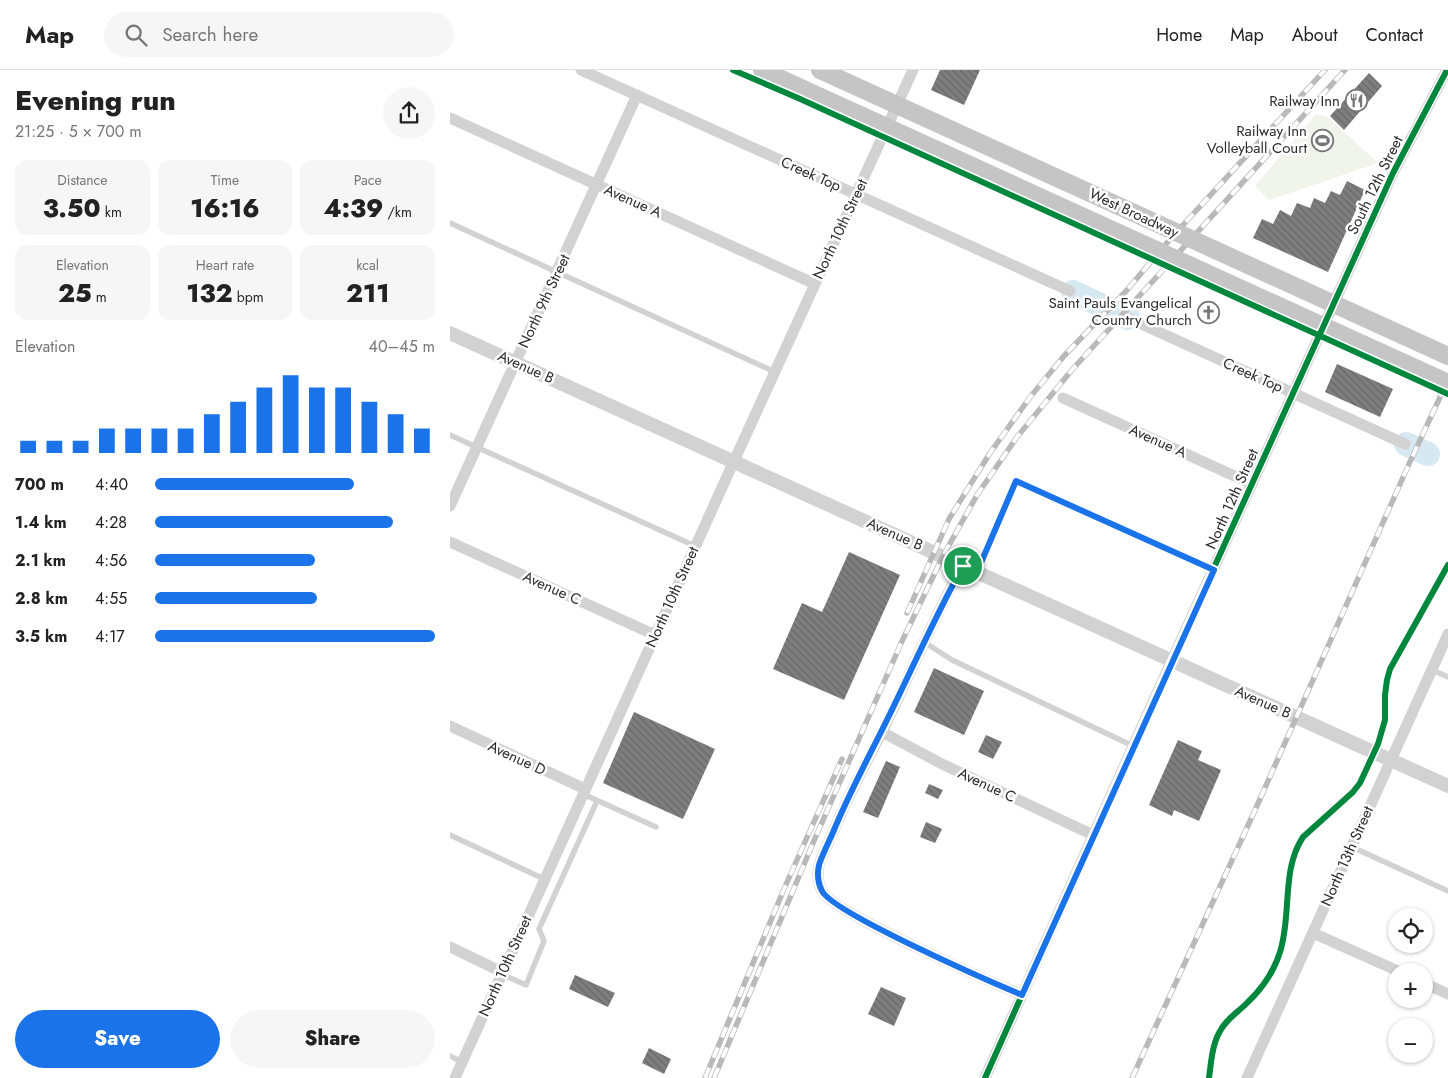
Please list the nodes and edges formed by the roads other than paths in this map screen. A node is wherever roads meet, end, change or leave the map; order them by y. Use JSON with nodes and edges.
{"nodes":[{"id":1,"x":581,"y":70,"type":"edge"},
{"id":2,"x":762,"y":70,"type":"edge"},
{"id":3,"x":820,"y":70,"type":"edge"},
{"id":4,"x":914,"y":70,"type":"edge"},
{"id":5,"x":1447,"y":70,"type":"edge"},
{"id":6,"x":637,"y":95,"type":"junction"},
{"id":7,"x":450,"y":118,"type":"edge"},
{"id":8,"x":597,"y":185,"type":"junction"},
{"id":9,"x":856,"y":195,"type":"junction"},
{"id":10,"x":450,"y":223,"type":"edge"},
{"id":11,"x":557,"y":272,"type":"junction"},
{"id":12,"x":815,"y":284,"type":"junction"},
{"id":13,"x":1070,"y":291,"type":"dead end"},
{"id":14,"x":1330,"y":313,"type":"joint"},
{"id":15,"x":1128,"y":318,"type":"dead end"},
{"id":16,"x":450,"y":332,"type":"edge"},
{"id":17,"x":1448,"y":356,"type":"edge"},
{"id":18,"x":516,"y":362,"type":"junction"},
{"id":19,"x":775,"y":372,"type":"junction"},
{"id":20,"x":1448,"y":382,"type":"edge"},
{"id":21,"x":1293,"y":393,"type":"junction"},
{"id":22,"x":1063,"y":398,"type":"dead end"},
{"id":23,"x":450,"y":435,"type":"edge"},
{"id":24,"x":1405,"y":444,"type":"dead end"},
{"id":25,"x":477,"y":447,"type":"junction"},
{"id":26,"x":734,"y":461,"type":"junction"},
{"id":27,"x":1252,"y":484,"type":"junction"},
{"id":28,"x":450,"y":506,"type":"edge"},
{"id":29,"x":450,"y":542,"type":"edge"},
{"id":30,"x":695,"y":546,"type":"junction"},
{"id":31,"x":963,"y":566,"type":"junction"},
{"id":32,"x":1214,"y":570,"type":"junction"},
{"id":33,"x":977,"y":572,"type":"junction"},
{"id":34,"x":1448,"y":634,"type":"edge"},
{"id":35,"x":655,"y":635,"type":"junction"},
{"id":36,"x":924,"y":642,"type":"junction"},
{"id":37,"x":1172,"y":660,"type":"junction"},
{"id":38,"x":1432,"y":670,"type":"junction"},
{"id":39,"x":1448,"y":677,"type":"edge"},
{"id":40,"x":450,"y":726,"type":"edge"},
{"id":41,"x":882,"y":732,"type":"junction"},
{"id":42,"x":1133,"y":746,"type":"junction"},
{"id":43,"x":1391,"y":760,"type":"junction"},
{"id":44,"x":1448,"y":786,"type":"edge"},
{"id":45,"x":584,"y":792,"type":"junction"},
{"id":46,"x":597,"y":801,"type":"junction"},
{"id":47,"x":656,"y":827,"type":"dead end"},
{"id":48,"x":450,"y":835,"type":"edge"},
{"id":49,"x":1094,"y":835,"type":"junction"},
{"id":50,"x":1352,"y":847,"type":"junction"},
{"id":51,"x":544,"y":879,"type":"junction"},
{"id":52,"x":1448,"y":891,"type":"edge"},
{"id":53,"x":1313,"y":933,"type":"junction"},
{"id":54,"x":450,"y":947,"type":"edge"},
{"id":55,"x":1388,"y":967,"type":"edge"},
{"id":56,"x":502,"y":973,"type":"junction"},
{"id":57,"x":1433,"y":987,"type":"edge"},
{"id":58,"x":1448,"y":994,"type":"edge"},
{"id":59,"x":1022,"y":995,"type":"junction"},
{"id":60,"x":450,"y":1056,"type":"edge"},
{"id":61,"x":462,"y":1062,"type":"junction"},
{"id":62,"x":455,"y":1078,"type":"edge"},
{"id":63,"x":985,"y":1078,"type":"edge"},
{"id":64,"x":1247,"y":1078,"type":"edge"}],
"edges":[{"from":1,"to":6,"type":"street","name":"Creek Top"},
{"from":2,"to":20,"type":"main road","name":"West Broadway","bridge":true},
{"from":3,"to":17,"type":"main road","name":"West Broadway","bridge":true},
{"from":4,"to":9,"type":"street","name":"North 10th Street"},
{"from":5,"to":14,"type":"street","name":"South 12th Street"},
{"from":6,"to":8,"type":"street","name":"North 9th Street"},
{"from":6,"to":9,"type":"street","name":"Creek Top"},
{"from":7,"to":8,"type":"street","name":"Avenue A"},
{"from":8,"to":11,"type":"street","name":"North 9th Street"},
{"from":8,"to":12,"type":"street","name":"Avenue A"},
{"from":9,"to":12,"type":"street","name":"North 10th Street"},
{"from":9,"to":13,"type":"street","name":"Creek Top"},
{"from":10,"to":11,"type":"lane"},
{"from":11,"to":18,"type":"street","name":"North 9th Street"},
{"from":11,"to":19,"type":"lane"},
{"from":12,"to":19,"type":"street","name":"North 10th Street"},
{"from":14,"to":21,"type":"street","name":"North 12th Street"},
{"from":15,"to":21,"type":"street","name":"Creek Top"},
{"from":16,"to":18,"type":"street","name":"Avenue B"},
{"from":18,"to":25,"type":"street","name":"North 9th Street"},
{"from":18,"to":26,"type":"street","name":"Avenue B"},
{"from":19,"to":26,"type":"street","name":"North 10th Street"},
{"from":21,"to":24,"type":"street","name":"Creek Top"},
{"from":21,"to":27,"type":"street","name":"North 12th Street"},
{"from":22,"to":27,"type":"street","name":"Avenue A"},
{"from":23,"to":25,"type":"lane"},
{"from":25,"to":28,"type":"street","name":"North 9th Street"},
{"from":25,"to":30,"type":"lane"},
{"from":26,"to":30,"type":"street","name":"North 10th Street"},
{"from":26,"to":31,"type":"street","name":"Avenue B"},
{"from":27,"to":32,"type":"street","name":"North 12th Street"},
{"from":29,"to":35,"type":"street","name":"Avenue C"},
{"from":30,"to":35,"type":"street","name":"North 10th Street"},
{"from":31,"to":33,"type":"street","name":"Avenue B"},
{"from":31,"to":36,"type":"street"},
{"from":32,"to":33,"type":"lane"},
{"from":32,"to":37,"type":"street","name":"North 12th Street"},
{"from":33,"to":37,"type":"street","name":"Avenue B"},
{"from":34,"to":38,"type":"street","name":"North 13th Street"},
{"from":35,"to":45,"type":"street","name":"North 10th Street"},
{"from":36,"to":41,"type":"street"},
{"from":36,"to":42,"type":"lane"},
{"from":37,"to":42,"type":"street","name":"North 12th Street"},
{"from":37,"to":43,"type":"street","name":"Avenue B"},
{"from":38,"to":39,"type":"lane"},
{"from":38,"to":43,"type":"street","name":"North 13th Street"},
{"from":40,"to":45,"type":"street","name":"Avenue D"},
{"from":41,"to":49,"type":"street","name":"Avenue C"},
{"from":41,"to":59,"type":"street"},
{"from":42,"to":49,"type":"street","name":"North 12th Street"},
{"from":43,"to":44,"type":"street","name":"Avenue B"},
{"from":43,"to":50,"type":"street","name":"North 13th Street"},
{"from":45,"to":46,"type":"lane"},
{"from":45,"to":51,"type":"street","name":"North 10th Street"},
{"from":46,"to":47,"type":"lane"},
{"from":46,"to":56,"type":"lane"},
{"from":48,"to":51,"type":"lane"},
{"from":49,"to":59,"type":"street","name":"North 12th Street"},
{"from":50,"to":52,"type":"lane"},
{"from":50,"to":53,"type":"street","name":"North 13th Street"},
{"from":51,"to":56,"type":"street","name":"North 10th Street"},
{"from":53,"to":55,"type":"street"},
{"from":53,"to":64,"type":"street","name":"North 13th Street"},
{"from":54,"to":56,"type":"street"},
{"from":56,"to":61,"type":"street","name":"North 10th Street"},
{"from":57,"to":58,"type":"street"},
{"from":59,"to":63,"type":"street","name":"North 12th Street"},
{"from":60,"to":61,"type":"lane"},
{"from":61,"to":62,"type":"street","name":"North 10th Street"}]}
